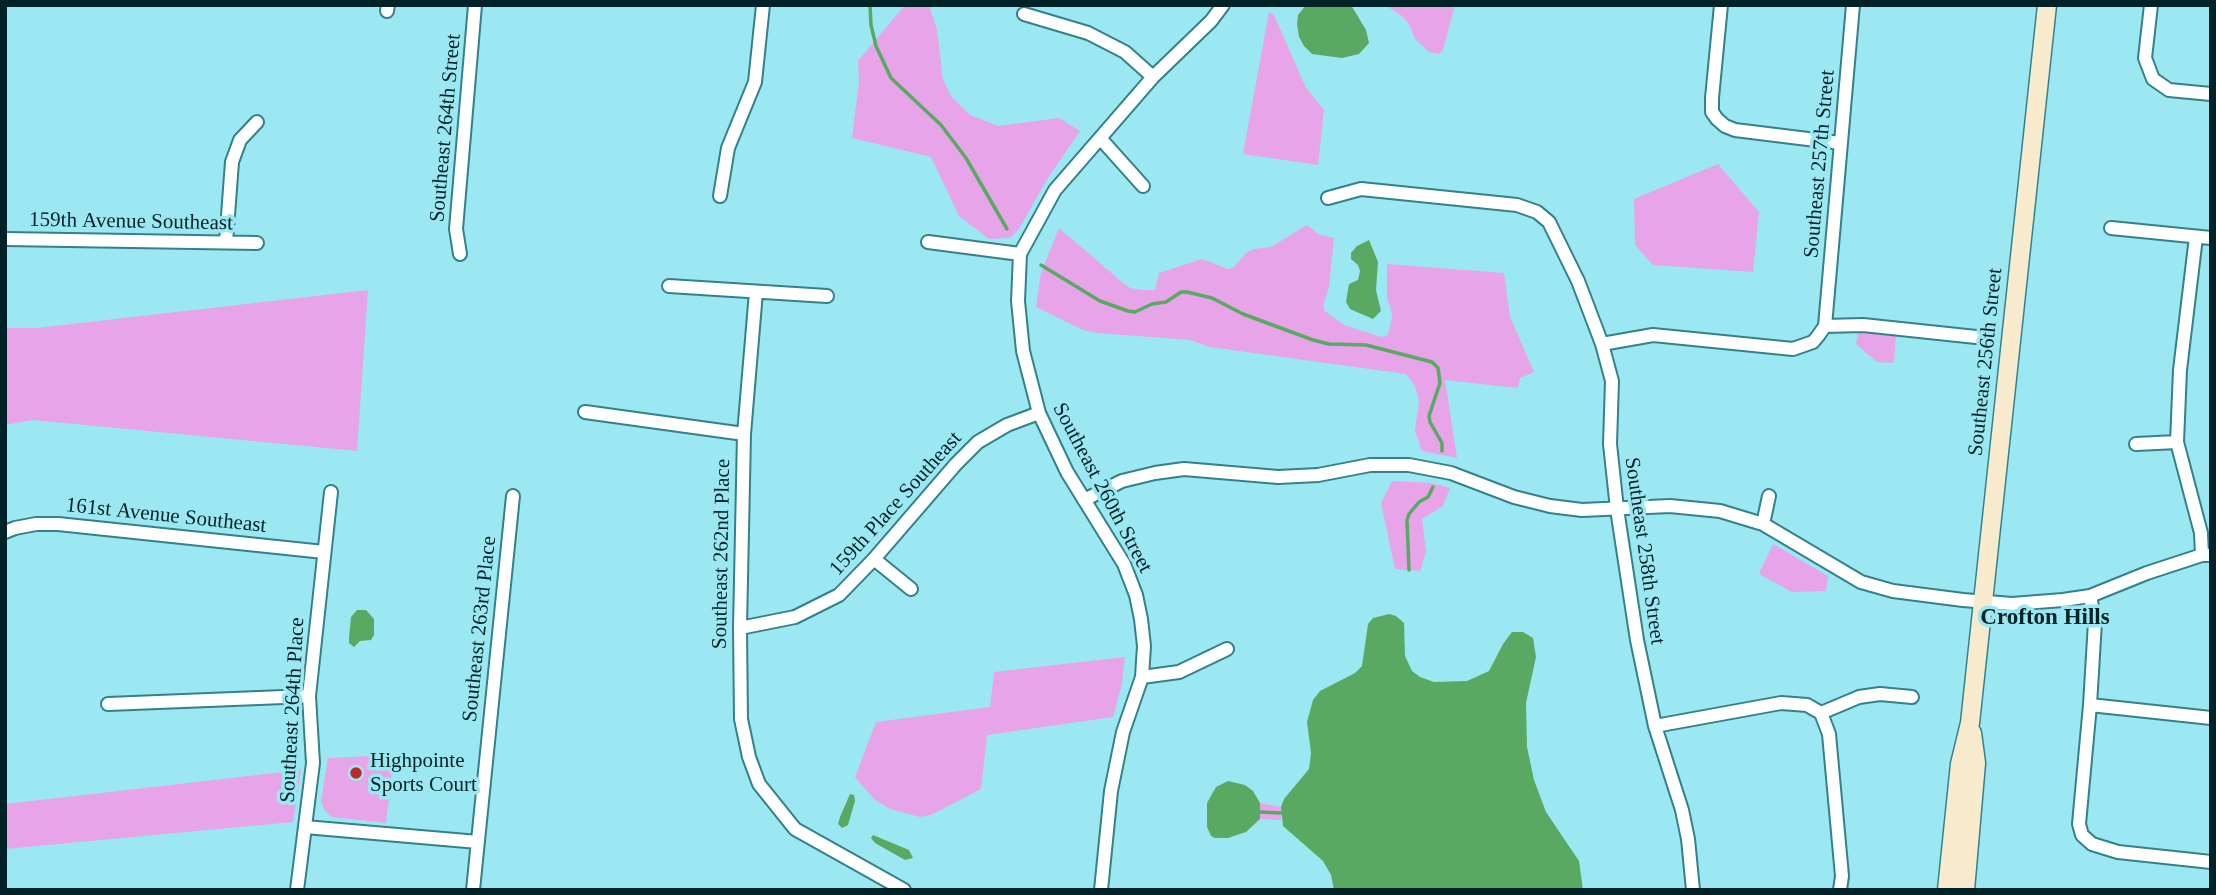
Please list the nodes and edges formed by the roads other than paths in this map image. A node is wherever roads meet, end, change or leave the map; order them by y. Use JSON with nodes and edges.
{"nodes":[{"id":1,"x":475,"y":5,"type":"edge"},
{"id":2,"x":763,"y":5,"type":"edge"},
{"id":3,"x":1223,"y":5,"type":"edge"},
{"id":4,"x":1721,"y":5,"type":"edge"},
{"id":5,"x":1853,"y":5,"type":"edge"},
{"id":6,"x":2047,"y":5,"type":"edge"},
{"id":7,"x":2151,"y":5,"type":"edge"},
{"id":8,"x":1024,"y":14,"type":"dead end"},
{"id":9,"x":1153,"y":77,"type":"junction"},
{"id":10,"x":2211,"y":94,"type":"edge"},
{"id":11,"x":257,"y":122,"type":"dead end"},
{"id":12,"x":1100,"y":138,"type":"junction"},
{"id":13,"x":1840,"y":143,"type":"junction"},
{"id":14,"x":1143,"y":186,"type":"dead end"},
{"id":15,"x":720,"y":196,"type":"dead end"},
{"id":16,"x":1328,"y":198,"type":"dead end"},
{"id":17,"x":2111,"y":228,"type":"dead end"},
{"id":18,"x":2196,"y":237,"type":"junction"},
{"id":19,"x":2211,"y":238,"type":"edge"},
{"id":20,"x":5,"y":239,"type":"edge"},
{"id":21,"x":226,"y":242,"type":"junction"},
{"id":22,"x":928,"y":242,"type":"dead end"},
{"id":23,"x":257,"y":243,"type":"dead end"},
{"id":24,"x":460,"y":254,"type":"dead end"},
{"id":25,"x":1020,"y":254,"type":"junction"},
{"id":26,"x":668,"y":286,"type":"dead end"},
{"id":27,"x":756,"y":292,"type":"junction"},
{"id":28,"x":827,"y":296,"type":"dead end"},
{"id":29,"x":1825,"y":326,"type":"junction"},
{"id":30,"x":1976,"y":337,"type":"dead end"},
{"id":31,"x":1602,"y":344,"type":"junction"},
{"id":32,"x":585,"y":412,"type":"dead end"},
{"id":33,"x":1039,"y":413,"type":"junction"},
{"id":34,"x":744,"y":434,"type":"junction"},
{"id":35,"x":2177,"y":442,"type":"junction"},
{"id":36,"x":2136,"y":444,"type":"dead end"},
{"id":37,"x":331,"y":492,"type":"dead end"},
{"id":38,"x":513,"y":496,"type":"dead end"},
{"id":39,"x":1769,"y":496,"type":"dead end"},
{"id":40,"x":1084,"y":500,"type":"junction"},
{"id":41,"x":1617,"y":509,"type":"junction"},
{"id":42,"x":1763,"y":524,"type":"junction"},
{"id":43,"x":5,"y":532,"type":"edge"},
{"id":44,"x":324,"y":552,"type":"junction"},
{"id":45,"x":2207,"y":555,"type":"edge"},
{"id":46,"x":874,"y":559,"type":"junction"},
{"id":47,"x":911,"y":589,"type":"dead end"},
{"id":48,"x":2090,"y":596,"type":"junction"},
{"id":49,"x":1983,"y":602,"type":"junction"},
{"id":50,"x":740,"y":628,"type":"junction"},
{"id":51,"x":1227,"y":649,"type":"dead end"},
{"id":52,"x":1142,"y":677,"type":"junction"},
{"id":53,"x":309,"y":695,"type":"junction"},
{"id":54,"x":1912,"y":697,"type":"dead end"},
{"id":55,"x":108,"y":704,"type":"dead end"},
{"id":56,"x":2091,"y":705,"type":"junction"},
{"id":57,"x":1821,"y":713,"type":"junction"},
{"id":58,"x":2211,"y":718,"type":"edge"},
{"id":59,"x":1970,"y":723,"type":"junction"},
{"id":60,"x":1655,"y":726,"type":"junction"},
{"id":61,"x":305,"y":827,"type":"junction"},
{"id":62,"x":478,"y":842,"type":"junction"},
{"id":63,"x":2211,"y":862,"type":"edge"},
{"id":64,"x":297,"y":890,"type":"edge"},
{"id":65,"x":473,"y":890,"type":"edge"},
{"id":66,"x":903,"y":890,"type":"edge"},
{"id":67,"x":1101,"y":890,"type":"edge"},
{"id":68,"x":1693,"y":890,"type":"edge"},
{"id":69,"x":1840,"y":890,"type":"edge"},
{"id":70,"x":1947,"y":890,"type":"edge"},
{"id":71,"x":1965,"y":890,"type":"edge"}],
"edges":[{"from":1,"to":24,"type":"street","name":"Southeast 264th Street"},
{"from":2,"to":15,"type":"street"},
{"from":3,"to":9,"type":"street","name":"Southeast 260th Street"},
{"from":4,"to":13,"type":"street"},
{"from":5,"to":13,"type":"street","name":"Southeast 257th Street"},
{"from":6,"to":49,"type":"main road","name":"Southeast 256th Street"},
{"from":7,"to":10,"type":"street"},
{"from":8,"to":9,"type":"street"},
{"from":9,"to":12,"type":"street","name":"Southeast 260th Street"},
{"from":11,"to":21,"type":"street"},
{"from":12,"to":14,"type":"street"},
{"from":12,"to":25,"type":"street","name":"Southeast 260th Street"},
{"from":13,"to":29,"type":"street","name":"Southeast 257th Street"},
{"from":16,"to":31,"type":"street","name":"Southeast 258th Street"},
{"from":17,"to":18,"type":"street"},
{"from":18,"to":19,"type":"street"},
{"from":18,"to":35,"type":"street"},
{"from":20,"to":21,"type":"street","name":"159th Avenue Southeast"},
{"from":21,"to":23,"type":"street","name":"159th Avenue Southeast"},
{"from":22,"to":25,"type":"street"},
{"from":25,"to":33,"type":"street","name":"Southeast 260th Street"},
{"from":26,"to":27,"type":"street"},
{"from":27,"to":28,"type":"street"},
{"from":27,"to":34,"type":"street","name":"Southeast 262nd Place"},
{"from":29,"to":30,"type":"street"},
{"from":29,"to":31,"type":"street"},
{"from":31,"to":41,"type":"street","name":"Southeast 258th Street"},
{"from":32,"to":34,"type":"street"},
{"from":33,"to":40,"type":"street","name":"Southeast 260th Street"},
{"from":33,"to":46,"type":"street","name":"159th Place Southeast"},
{"from":34,"to":50,"type":"street","name":"Southeast 262nd Place"},
{"from":35,"to":36,"type":"street"},
{"from":35,"to":45,"type":"street"},
{"from":37,"to":44,"type":"street","name":"Southeast 264th Place"},
{"from":38,"to":62,"type":"street","name":"Southeast 263rd Place"},
{"from":39,"to":42,"type":"street"},
{"from":40,"to":41,"type":"street"},
{"from":40,"to":52,"type":"street","name":"Southeast 260th Street"},
{"from":41,"to":42,"type":"street"},
{"from":41,"to":60,"type":"street","name":"Southeast 258th Street"},
{"from":42,"to":49,"type":"street"},
{"from":43,"to":44,"type":"street","name":"161st Avenue Southeast"},
{"from":44,"to":53,"type":"street","name":"Southeast 264th Place"},
{"from":45,"to":48,"type":"street"},
{"from":46,"to":47,"type":"street"},
{"from":46,"to":50,"type":"street","name":"159th Place Southeast"},
{"from":48,"to":49,"type":"street"},
{"from":48,"to":56,"type":"street"},
{"from":49,"to":59,"type":"main road","name":"Southeast 256th Street"},
{"from":50,"to":66,"type":"street","name":"Southeast 262nd Place"},
{"from":51,"to":52,"type":"street"},
{"from":52,"to":67,"type":"street","name":"Southeast 260th Street"},
{"from":53,"to":55,"type":"street"},
{"from":53,"to":61,"type":"street","name":"Southeast 264th Place"},
{"from":54,"to":57,"type":"street"},
{"from":56,"to":58,"type":"street"},
{"from":56,"to":63,"type":"street"},
{"from":57,"to":60,"type":"street"},
{"from":57,"to":69,"type":"street"},
{"from":59,"to":70,"type":"main road","name":"Southeast 256th Street"},
{"from":59,"to":71,"type":"main road","name":"Southeast 256th Street"},
{"from":60,"to":68,"type":"street","name":"Southeast 258th Street"},
{"from":61,"to":62,"type":"street"},
{"from":61,"to":64,"type":"street","name":"Southeast 264th Place"},
{"from":62,"to":65,"type":"street","name":"Southeast 263rd Place"}]}
